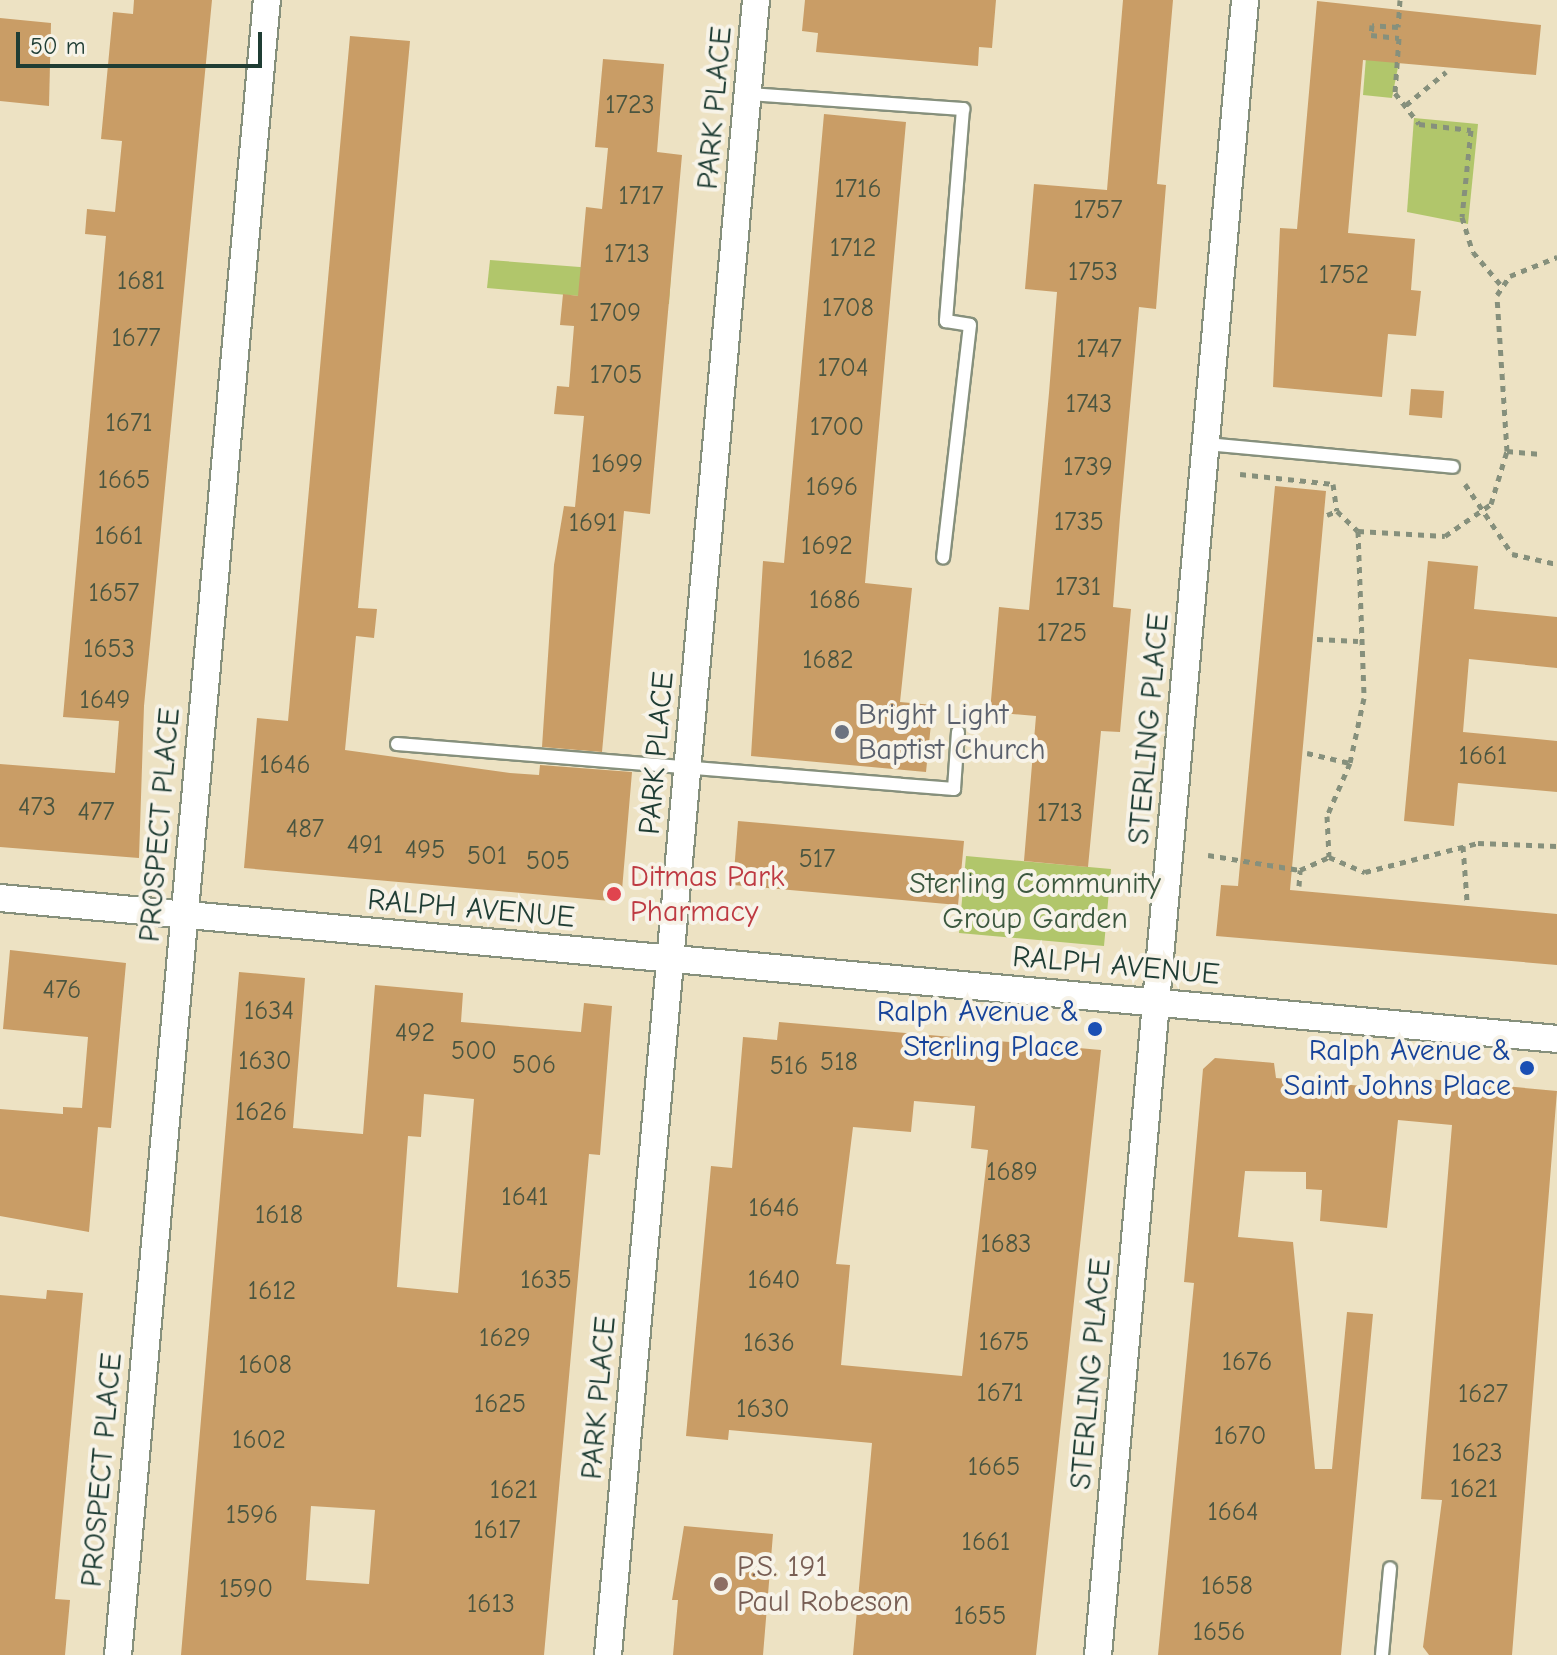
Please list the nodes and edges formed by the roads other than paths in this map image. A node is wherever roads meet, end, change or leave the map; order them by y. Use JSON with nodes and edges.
{"nodes":[{"id":1,"x":267,"y":0,"type":"edge"},
{"id":2,"x":756,"y":0,"type":"edge"},
{"id":3,"x":1245,"y":0,"type":"edge"},
{"id":4,"x":748,"y":94,"type":"junction"},
{"id":5,"x":1207,"y":444,"type":"junction"},
{"id":6,"x":1453,"y":467,"type":"road end"},
{"id":7,"x":943,"y":557,"type":"dead end"},
{"id":8,"x":958,"y":732,"type":"dead end"},
{"id":9,"x":397,"y":744,"type":"dead end"},
{"id":10,"x":688,"y":765,"type":"junction"},
{"id":11,"x":0,"y":898,"type":"edge"},
{"id":12,"x":184,"y":915,"type":"junction"},
{"id":13,"x":671,"y":959,"type":"junction"},
{"id":14,"x":1156,"y":1002,"type":"junction"},
{"id":15,"x":1557,"y":1039,"type":"edge"},
{"id":16,"x":1390,"y":1568,"type":"dead end"},
{"id":17,"x":118,"y":1655,"type":"edge"},
{"id":18,"x":608,"y":1655,"type":"edge"},
{"id":19,"x":1098,"y":1655,"type":"edge"},
{"id":20,"x":1382,"y":1655,"type":"edge"}],
"edges":[{"from":1,"to":12,"type":"street","name":"PROSPECT PLACE"},
{"from":2,"to":4,"type":"street","name":"PARK PLACE"},
{"from":3,"to":5,"type":"street","name":"STERLING PLACE"},
{"from":4,"to":7,"type":"lane"},
{"from":4,"to":10,"type":"street","name":"PARK PLACE"},
{"from":5,"to":6,"type":"lane"},
{"from":5,"to":14,"type":"street","name":"STERLING PLACE"},
{"from":8,"to":10,"type":"lane"},
{"from":9,"to":10,"type":"lane"},
{"from":10,"to":13,"type":"street","name":"PARK PLACE"},
{"from":11,"to":12,"type":"street","name":"RALPH AVENUE"},
{"from":12,"to":13,"type":"street","name":"RALPH AVENUE"},
{"from":12,"to":17,"type":"street","name":"PROSPECT PLACE"},
{"from":13,"to":14,"type":"street","name":"RALPH AVENUE"},
{"from":13,"to":18,"type":"street","name":"PARK PLACE"},
{"from":14,"to":15,"type":"street","name":"RALPH AVENUE"},
{"from":14,"to":19,"type":"street","name":"STERLING PLACE"},
{"from":16,"to":20,"type":"lane"}]}
